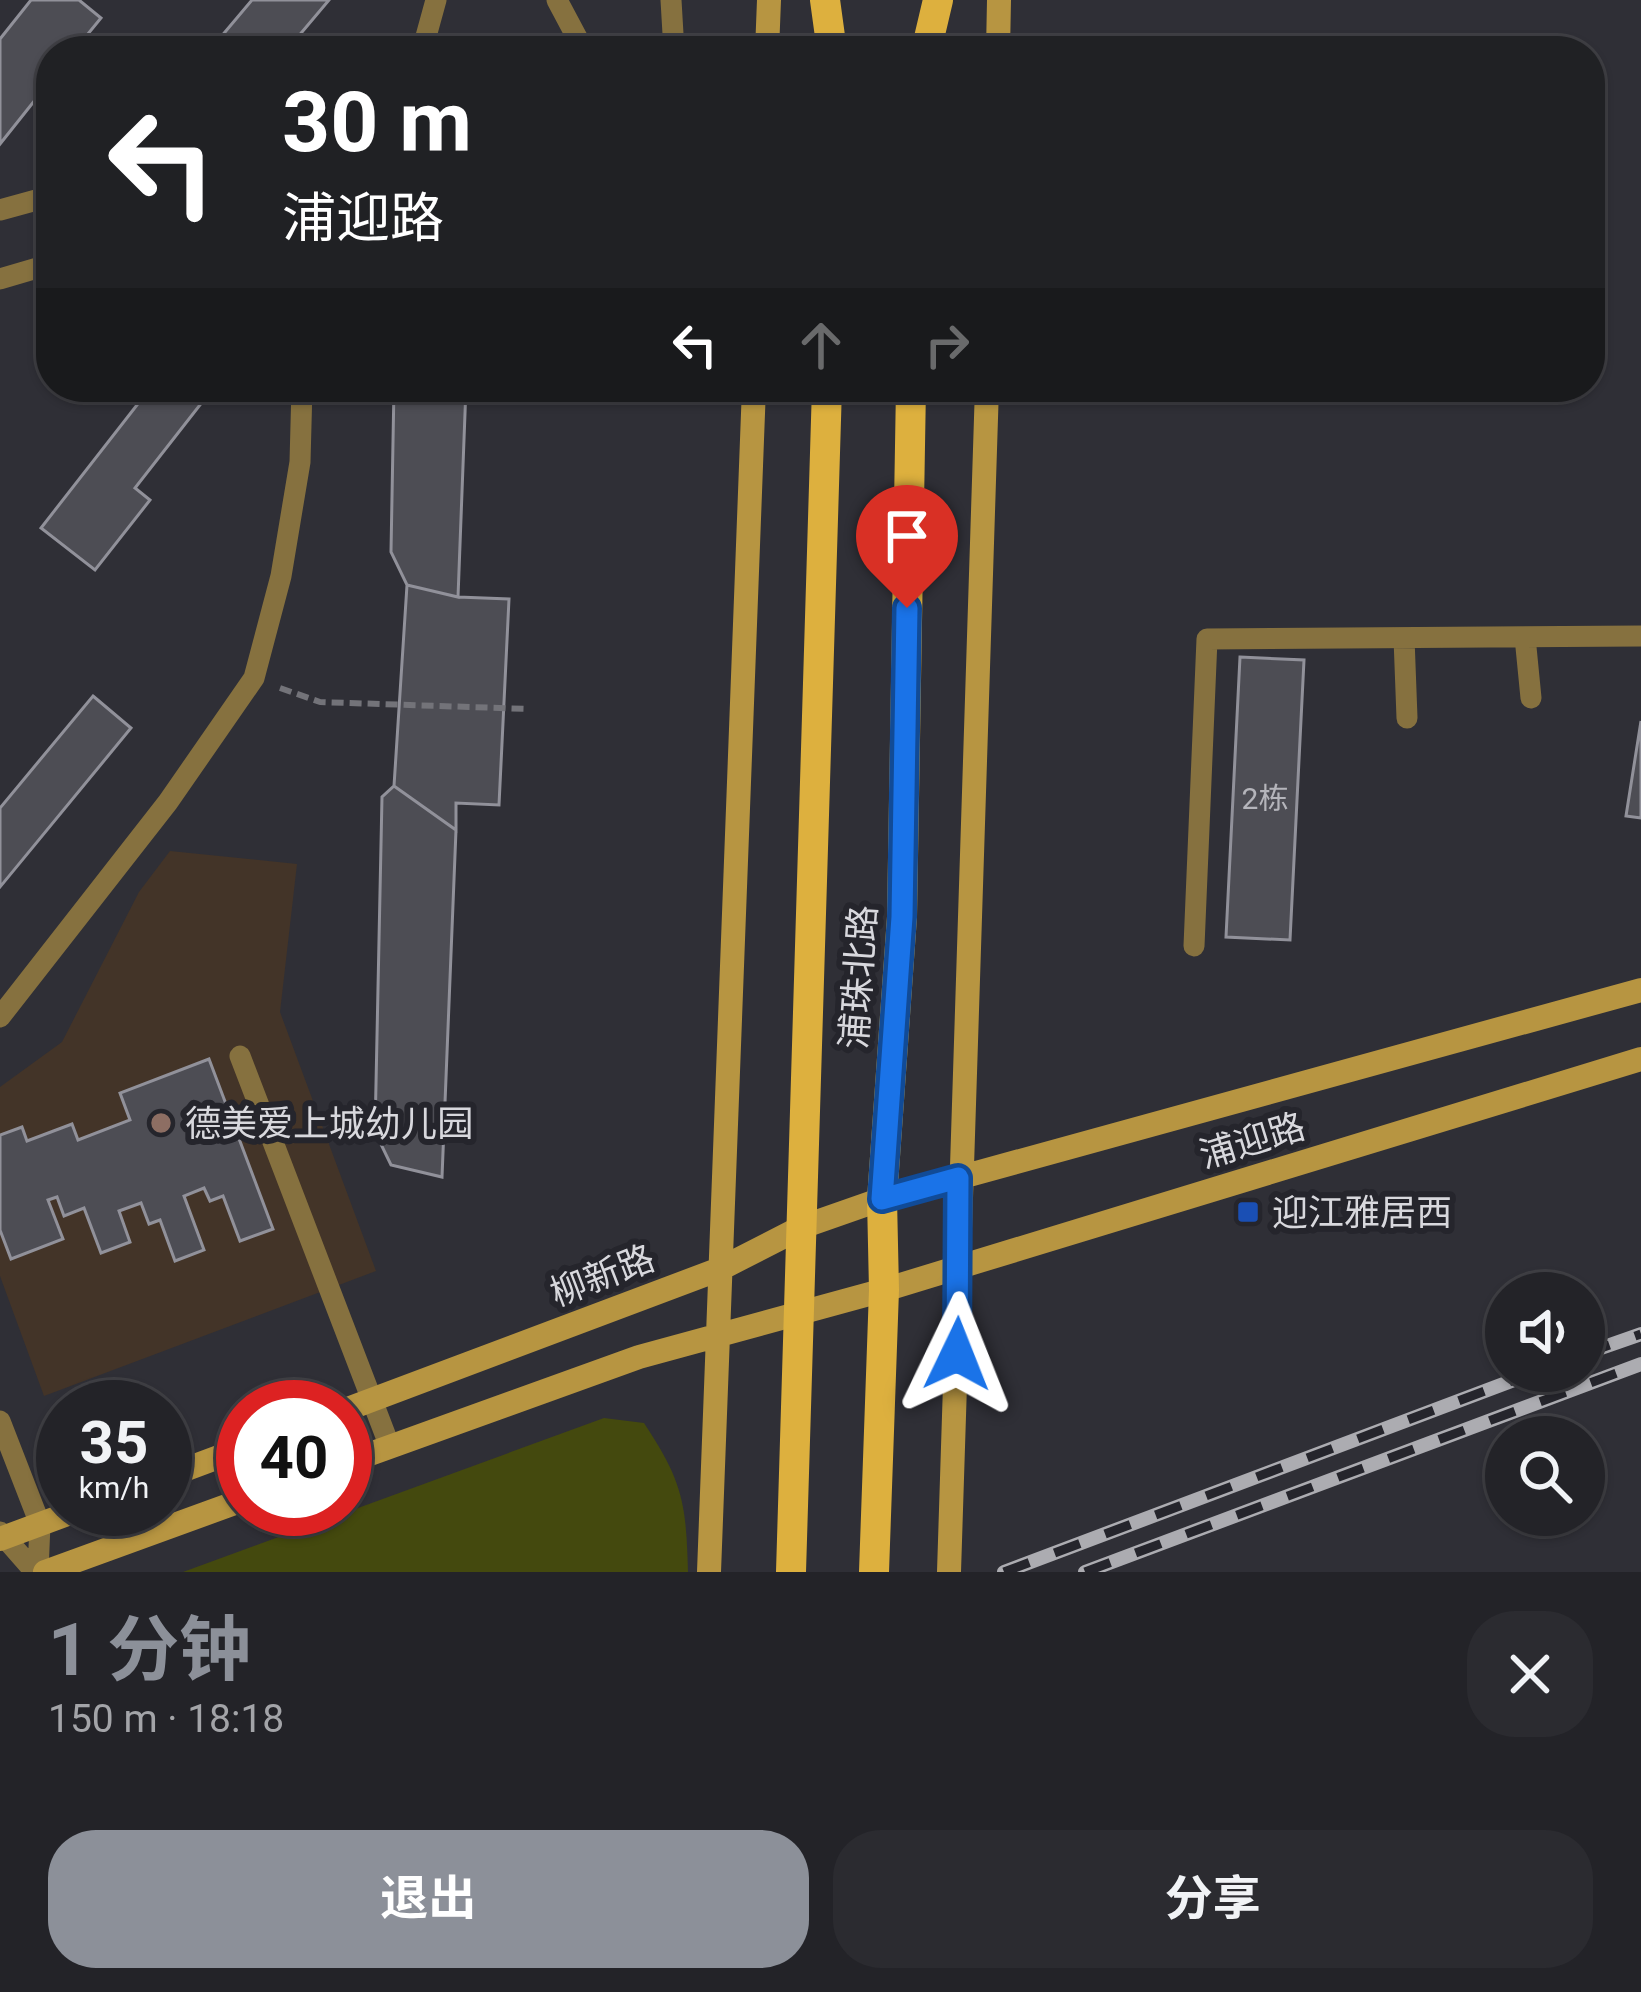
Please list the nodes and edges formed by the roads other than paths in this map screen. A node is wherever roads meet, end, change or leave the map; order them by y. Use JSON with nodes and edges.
{"nodes":[{"id":1,"x":436,"y":0,"type":"edge"},
{"id":2,"x":557,"y":0,"type":"edge"},
{"id":3,"x":671,"y":0,"type":"edge"},
{"id":4,"x":769,"y":0,"type":"edge"},
{"id":5,"x":825,"y":0,"type":"edge"},
{"id":6,"x":938,"y":0,"type":"edge"},
{"id":7,"x":999,"y":0,"type":"edge"},
{"id":8,"x":426,"y":36,"type":"edge"},
{"id":9,"x":576,"y":36,"type":"edge"},
{"id":10,"x":673,"y":36,"type":"edge"},
{"id":11,"x":767,"y":36,"type":"edge"},
{"id":12,"x":830,"y":36,"type":"edge"},
{"id":13,"x":930,"y":36,"type":"edge"},
{"id":14,"x":998,"y":36,"type":"edge"},
{"id":15,"x":36,"y":200,"type":"edge"},
{"id":16,"x":0,"y":210,"type":"edge"},
{"id":17,"x":36,"y":268,"type":"edge"},
{"id":18,"x":0,"y":279,"type":"edge"},
{"id":19,"x":301,"y":402,"type":"edge"},
{"id":20,"x":753,"y":402,"type":"edge"},
{"id":21,"x":826,"y":402,"type":"edge"},
{"id":22,"x":910,"y":402,"type":"edge"},
{"id":23,"x":986,"y":402,"type":"edge"},
{"id":24,"x":1641,"y":636,"type":"edge"},
{"id":25,"x":1526,"y":637,"type":"junction"},
{"id":26,"x":1404,"y":638,"type":"junction"},
{"id":27,"x":1531,"y":698,"type":"dead end"},
{"id":28,"x":1407,"y":718,"type":"dead end"},
{"id":29,"x":1194,"y":946,"type":"dead end"},
{"id":30,"x":1641,"y":990,"type":"edge"},
{"id":31,"x":0,"y":1017,"type":"edge"},
{"id":32,"x":240,"y":1055,"type":"dead end"},
{"id":33,"x":1641,"y":1059,"type":"edge"},
{"id":34,"x":958,"y":1178,"type":"junction"},
{"id":35,"x":882,"y":1199,"type":"junction"},
{"id":36,"x":802,"y":1227,"type":"junction"},
{"id":37,"x":961,"y":1266,"type":"junction"},
{"id":38,"x":720,"y":1269,"type":"junction"},
{"id":39,"x":884,"y":1290,"type":"junction"},
{"id":40,"x":796,"y":1316,"type":"junction"},
{"id":41,"x":717,"y":1336,"type":"junction"},
{"id":42,"x":373,"y":1399,"type":"junction"},
{"id":43,"x":0,"y":1421,"type":"edge"},
{"id":44,"x":390,"y":1447,"type":"junction"},
{"id":45,"x":372,"y":1453,"type":"edge"},
{"id":46,"x":216,"y":1510,"type":"edge"},
{"id":47,"x":36,"y":1514,"type":"edge"},
{"id":48,"x":36,"y":1525,"type":"edge"},
{"id":49,"x":1,"y":1536,"type":"edge"},
{"id":50,"x":40,"y":1536,"type":"edge"},
{"id":51,"x":39,"y":1572,"type":"edge"},
{"id":52,"x":710,"y":1572,"type":"edge"},
{"id":53,"x":790,"y":1572,"type":"edge"},
{"id":54,"x":874,"y":1572,"type":"edge"},
{"id":55,"x":949,"y":1572,"type":"edge"}],
"edges":[{"from":1,"to":8,"type":"lane"},
{"from":2,"to":9,"type":"lane"},
{"from":3,"to":10,"type":"lane"},
{"from":4,"to":11,"type":"street"},
{"from":5,"to":12,"type":"main road"},
{"from":6,"to":13,"type":"main road"},
{"from":7,"to":14,"type":"street"},
{"from":15,"to":16,"type":"lane"},
{"from":17,"to":18,"type":"lane"},
{"from":19,"to":31,"type":"lane"},
{"from":20,"to":38,"type":"street"},
{"from":21,"to":36,"type":"main road","name":"浦珠北路"},
{"from":22,"to":35,"type":"main road","name":"浦珠北路"},
{"from":23,"to":34,"type":"street"},
{"from":24,"to":25,"type":"lane"},
{"from":25,"to":26,"type":"lane"},
{"from":25,"to":27,"type":"lane"},
{"from":26,"to":28,"type":"lane"},
{"from":26,"to":29,"type":"lane"},
{"from":30,"to":34,"type":"street","name":"浦迎路"},
{"from":32,"to":42,"type":"lane"},
{"from":33,"to":37,"type":"street","name":"浦迎路"},
{"from":34,"to":35,"type":"street","name":"浦迎路"},
{"from":34,"to":37,"type":"street"},
{"from":35,"to":36,"type":"street","name":"柳新路"},
{"from":35,"to":39,"type":"main road","name":"浦珠北路"},
{"from":36,"to":38,"type":"street","name":"柳新路"},
{"from":36,"to":40,"type":"main road","name":"浦珠北路"},
{"from":37,"to":39,"type":"street","name":"浦迎路"},
{"from":37,"to":55,"type":"street"},
{"from":38,"to":41,"type":"street"},
{"from":38,"to":42,"type":"street","name":"柳新路"},
{"from":39,"to":40,"type":"street"},
{"from":39,"to":54,"type":"main road","name":"浦珠北路"},
{"from":40,"to":41,"type":"street"},
{"from":40,"to":53,"type":"main road","name":"浦珠北路"},
{"from":41,"to":44,"type":"street"},
{"from":41,"to":52,"type":"street"},
{"from":42,"to":44,"type":"lane"},
{"from":43,"to":47,"type":"lane"},
{"from":44,"to":45,"type":"street"},
{"from":46,"to":51,"type":"street"},
{"from":48,"to":49,"type":"street"},
{"from":49,"to":51,"type":"lane"},
{"from":50,"to":51,"type":"lane"}]}
